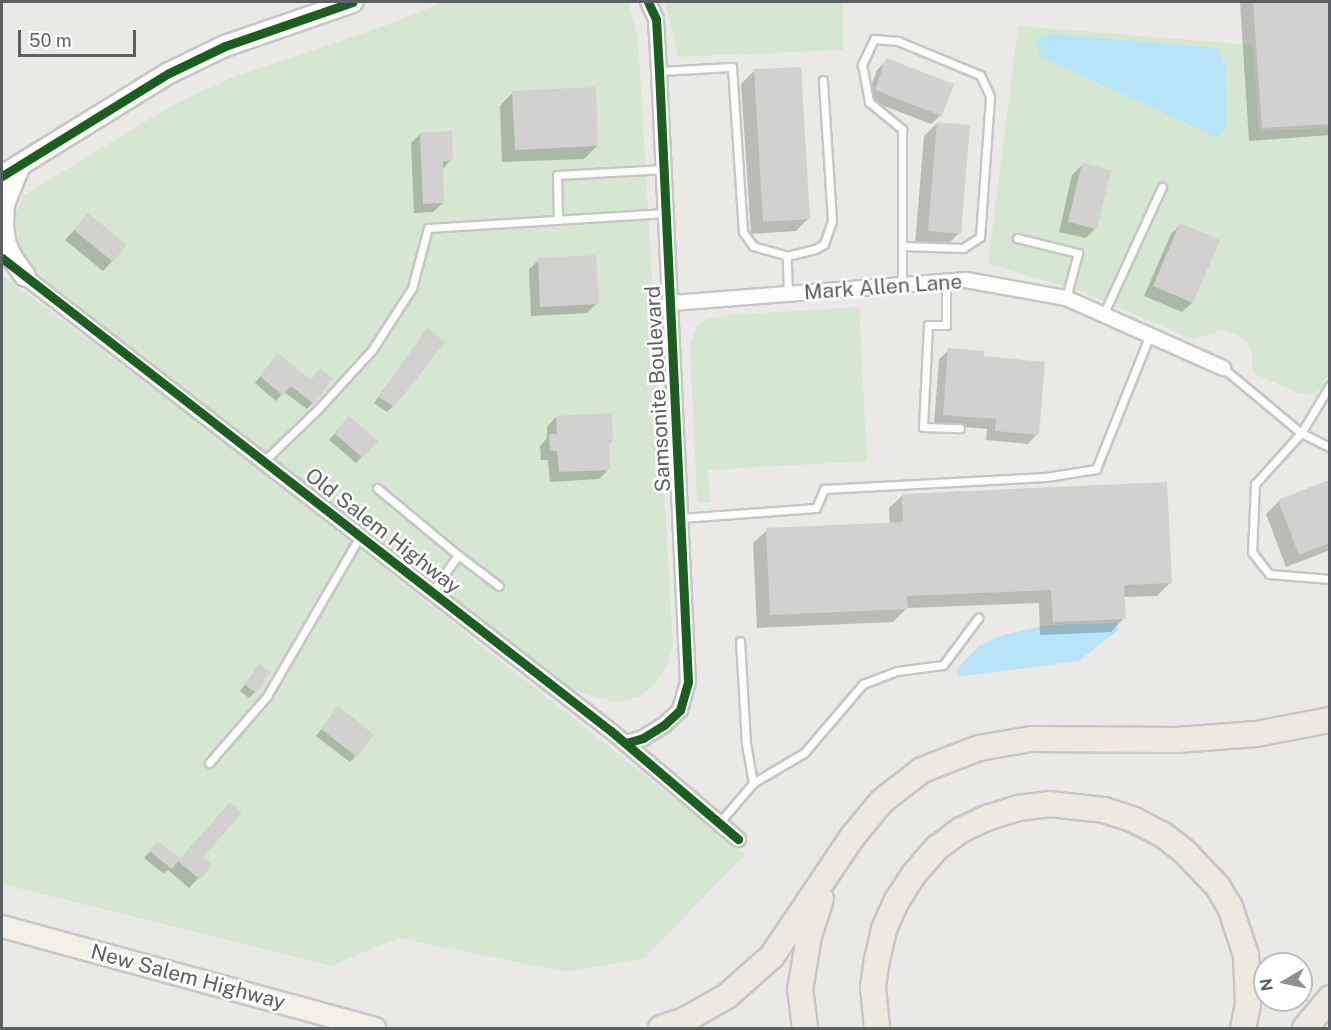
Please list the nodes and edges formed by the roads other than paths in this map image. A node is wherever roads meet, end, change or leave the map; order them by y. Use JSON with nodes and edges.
{"nodes":[{"id":1,"x":353,"y":2,"type":"edge"},
{"id":2,"x":648,"y":2,"type":"edge"},
{"id":3,"x":659,"y":71,"type":"junction"},
{"id":4,"x":823,"y":80,"type":"dead end"},
{"id":5,"x":20,"y":165,"type":"junction"},
{"id":6,"x":665,"y":169,"type":"junction"},
{"id":7,"x":2,"y":176,"type":"edge"},
{"id":8,"x":1162,"y":187,"type":"dead end"},
{"id":9,"x":667,"y":213,"type":"junction"},
{"id":10,"x":558,"y":220,"type":"junction"},
{"id":11,"x":1017,"y":238,"type":"dead end"},
{"id":12,"x":902,"y":246,"type":"junction"},
{"id":13,"x":787,"y":256,"type":"junction"},
{"id":14,"x":2,"y":258,"type":"edge"},
{"id":15,"x":25,"y":276,"type":"junction"},
{"id":16,"x":946,"y":282,"type":"junction"},
{"id":17,"x":903,"y":285,"type":"junction"},
{"id":18,"x":788,"y":294,"type":"junction"},
{"id":19,"x":1066,"y":298,"type":"junction"},
{"id":20,"x":672,"y":303,"type":"junction"},
{"id":21,"x":1103,"y":315,"type":"junction"},
{"id":22,"x":1150,"y":335,"type":"junction"},
{"id":23,"x":1223,"y":368,"type":"joint"},
{"id":24,"x":1329,"y":385,"type":"edge"},
{"id":25,"x":960,"y":428,"type":"dead end"},
{"id":26,"x":1301,"y":433,"type":"junction"},
{"id":27,"x":1329,"y":447,"type":"edge"},
{"id":28,"x":264,"y":461,"type":"junction"},
{"id":29,"x":376,"y":488,"type":"dead end"},
{"id":30,"x":681,"y":518,"type":"junction"},
{"id":31,"x":360,"y":536,"type":"junction"},
{"id":32,"x":458,"y":555,"type":"junction"},
{"id":33,"x":1329,"y":579,"type":"edge"},
{"id":34,"x":498,"y":586,"type":"dead end"},
{"id":35,"x":432,"y":592,"type":"junction"},
{"id":36,"x":978,"y":618,"type":"dead end"},
{"id":37,"x":740,"y":640,"type":"dead end"},
{"id":38,"x":1329,"y":720,"type":"edge"},
{"id":39,"x":626,"y":743,"type":"junction"},
{"id":40,"x":209,"y":763,"type":"dead end"},
{"id":41,"x":753,"y":783,"type":"junction"},
{"id":42,"x":719,"y":823,"type":"junction"},
{"id":43,"x":738,"y":839,"type":"dead end"},
{"id":44,"x":829,"y":874,"type":"junction"},
{"id":45,"x":2,"y":926,"type":"edge"},
{"id":46,"x":1329,"y":998,"type":"edge"},
{"id":47,"x":374,"y":1029,"type":"edge"},
{"id":48,"x":661,"y":1029,"type":"edge"},
{"id":49,"x":805,"y":1029,"type":"edge"},
{"id":50,"x":877,"y":1029,"type":"edge"},
{"id":51,"x":1243,"y":1029,"type":"edge"},
{"id":52,"x":1305,"y":1029,"type":"edge"}],
"edges":[{"from":1,"to":5,"type":"main road"},
{"from":2,"to":3,"type":"street","name":"Samsonite Boulevard"},
{"from":3,"to":6,"type":"street","name":"Samsonite Boulevard"},
{"from":3,"to":13,"type":"lane"},
{"from":4,"to":13,"type":"lane"},
{"from":5,"to":7,"type":"main road"},
{"from":5,"to":15,"type":"main road"},
{"from":6,"to":9,"type":"street","name":"Samsonite Boulevard"},
{"from":6,"to":10,"type":"lane"},
{"from":8,"to":21,"type":"lane"},
{"from":9,"to":10,"type":"lane"},
{"from":9,"to":20,"type":"street","name":"Samsonite Boulevard"},
{"from":10,"to":28,"type":"lane"},
{"from":11,"to":19,"type":"lane"},
{"from":12,"to":12,"type":"lane"},
{"from":12,"to":17,"type":"lane"},
{"from":13,"to":18,"type":"lane"},
{"from":14,"to":15,"type":"street","name":"Old Salem Highway"},
{"from":15,"to":28,"type":"street","name":"Old Salem Highway"},
{"from":16,"to":17,"type":"street","name":"Mark Allen Lane"},
{"from":16,"to":19,"type":"street","name":"Mark Allen Lane"},
{"from":16,"to":25,"type":"lane"},
{"from":17,"to":18,"type":"street","name":"Mark Allen Lane"},
{"from":18,"to":20,"type":"street","name":"Mark Allen Lane"},
{"from":19,"to":21,"type":"street","name":"Mark Allen Lane"},
{"from":20,"to":30,"type":"street","name":"Samsonite Boulevard"},
{"from":21,"to":22,"type":"street","name":"Mark Allen Lane"},
{"from":22,"to":23,"type":"street","name":"Mark Allen Lane"},
{"from":22,"to":30,"type":"lane"},
{"from":23,"to":26,"type":"lane"},
{"from":24,"to":26,"type":"lane"},
{"from":26,"to":27,"type":"lane"},
{"from":26,"to":33,"type":"lane"},
{"from":28,"to":31,"type":"street","name":"Old Salem Highway"},
{"from":29,"to":32,"type":"lane"},
{"from":30,"to":39,"type":"street","name":"Samsonite Boulevard"},
{"from":31,"to":35,"type":"street","name":"Old Salem Highway"},
{"from":31,"to":40,"type":"lane"},
{"from":32,"to":34,"type":"lane"},
{"from":32,"to":35,"type":"lane"},
{"from":35,"to":39,"type":"street","name":"Old Salem Highway"},
{"from":36,"to":41,"type":"lane"},
{"from":37,"to":41,"type":"lane"},
{"from":38,"to":44,"type":"highway"},
{"from":39,"to":42,"type":"street","name":"Old Salem Highway"},
{"from":41,"to":42,"type":"lane"},
{"from":42,"to":43,"type":"street","name":"Old Salem Highway"},
{"from":44,"to":48,"type":"highway"},
{"from":44,"to":49,"type":"highway"},
{"from":45,"to":47,"type":"main road","name":"New Salem Highway"},
{"from":46,"to":52,"type":"highway"},
{"from":50,"to":51,"type":"highway"}]}
